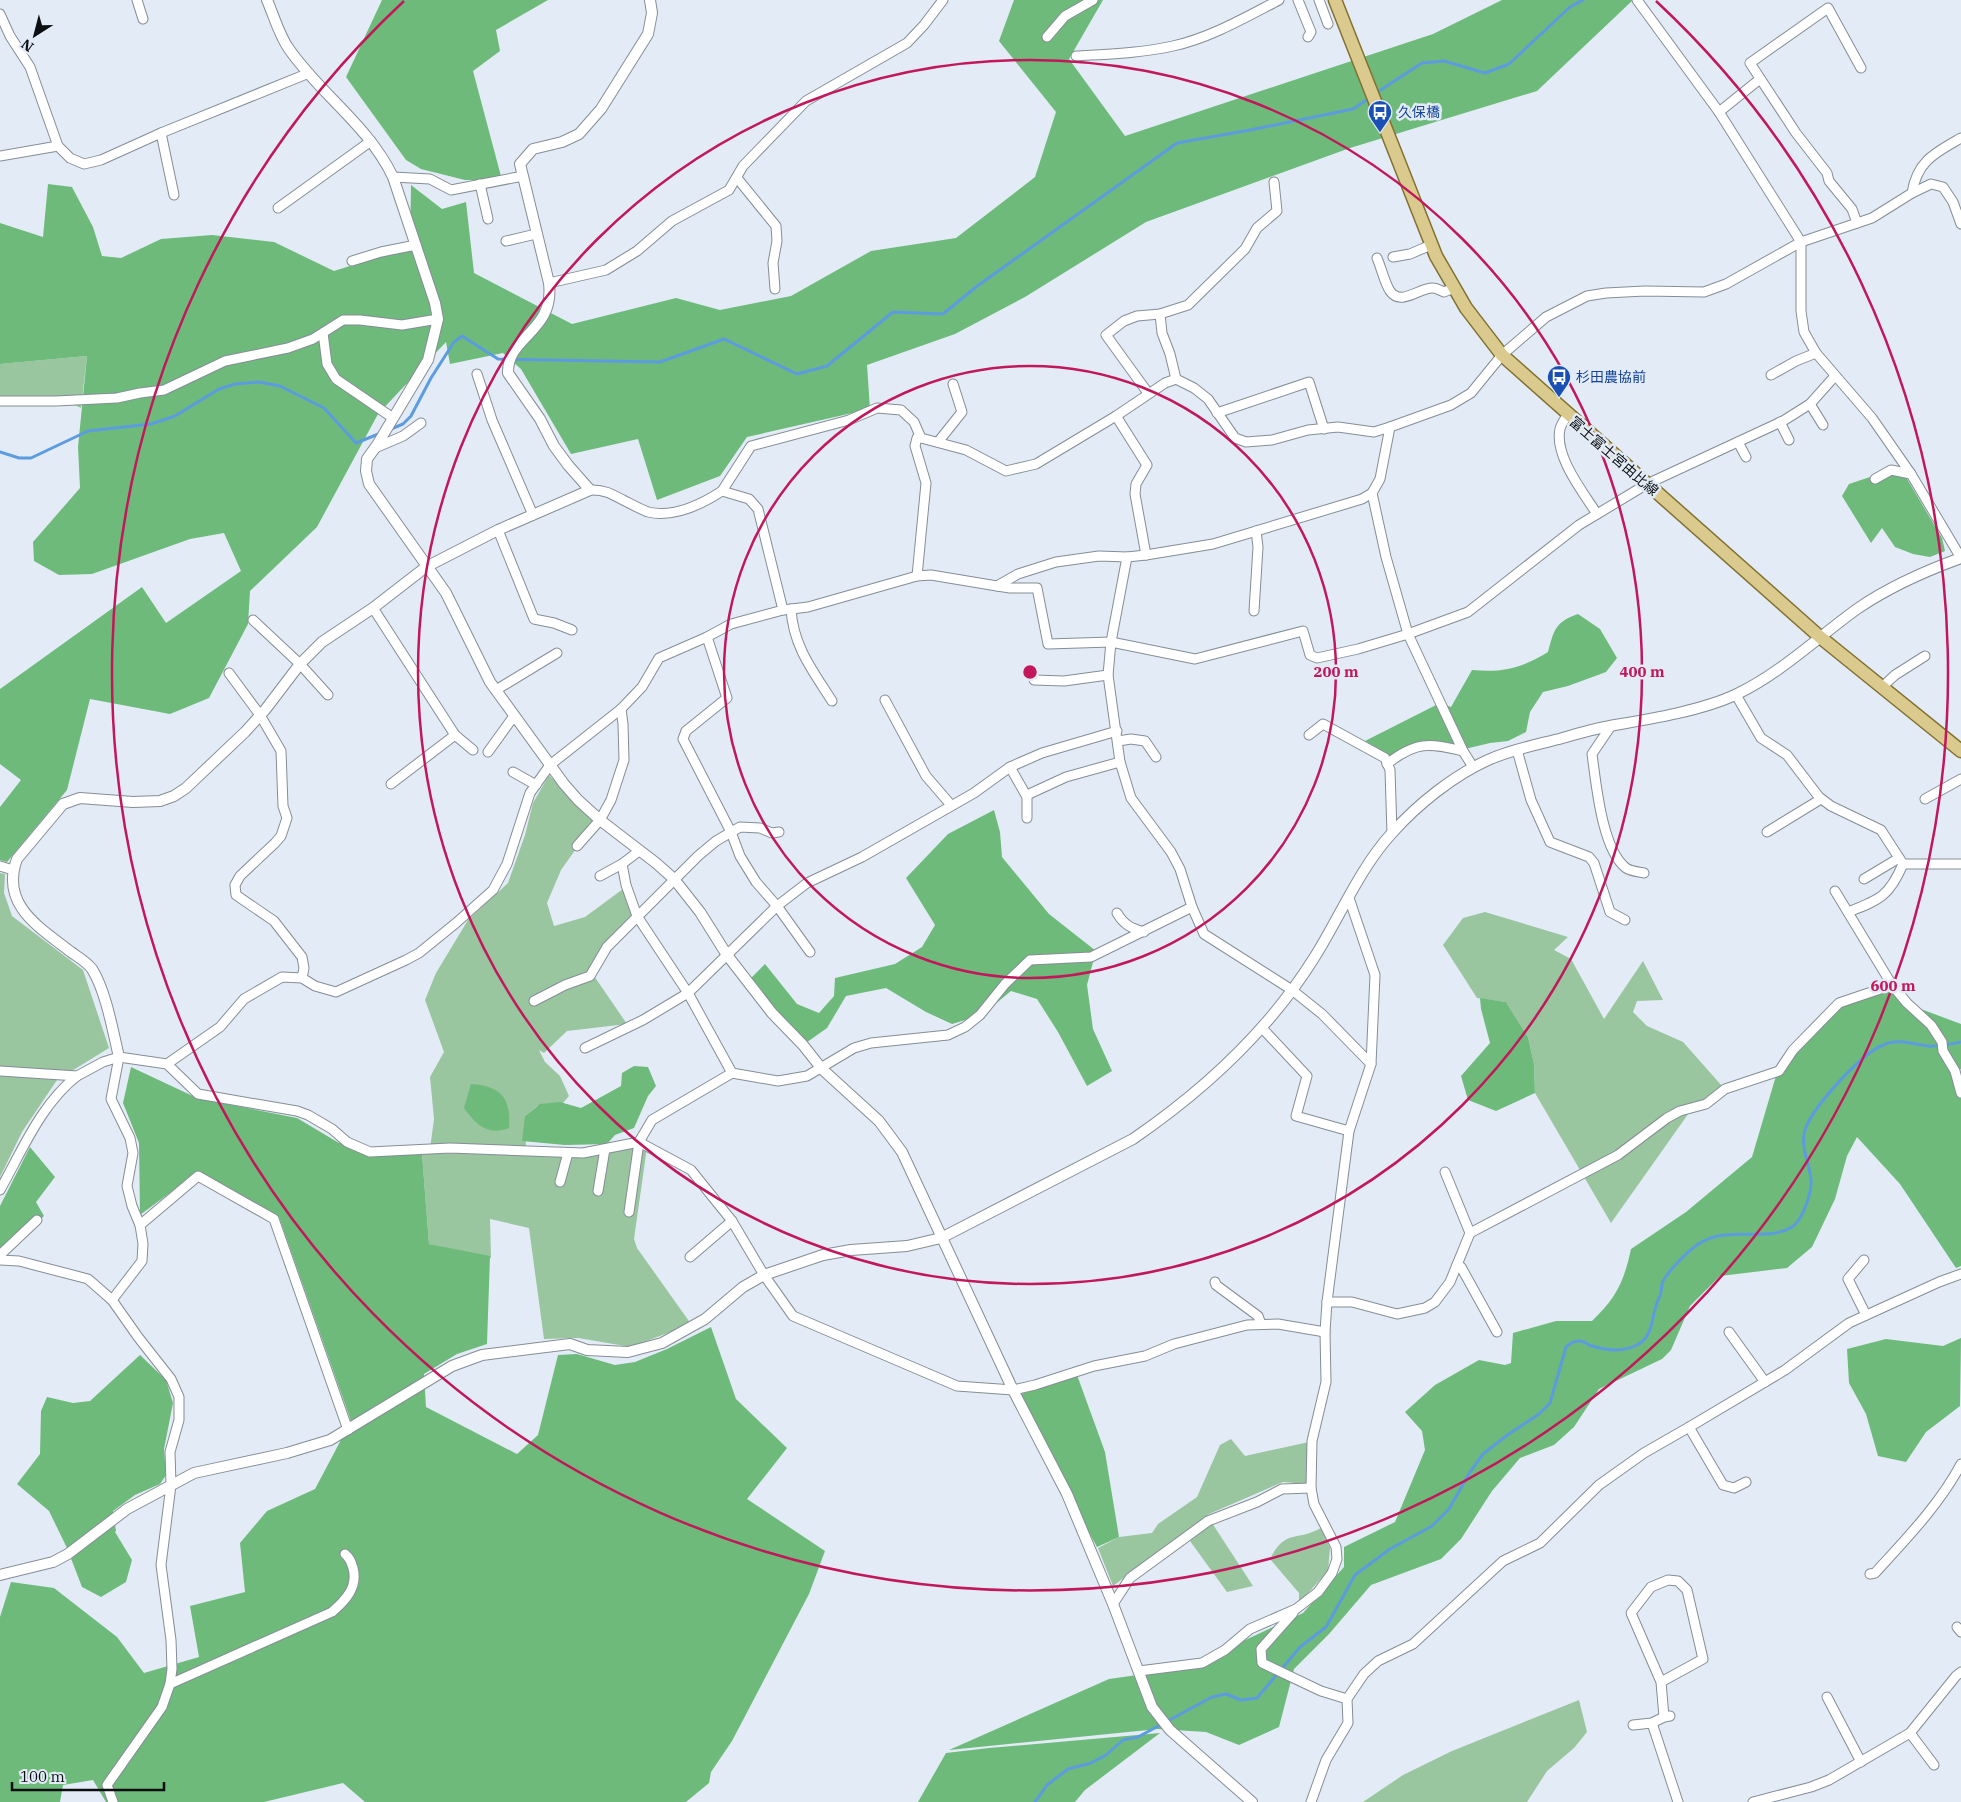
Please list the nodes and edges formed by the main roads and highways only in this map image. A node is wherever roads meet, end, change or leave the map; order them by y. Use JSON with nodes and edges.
{"nodes":[{"id":1,"x":1335,"y":0,"type":"edge"},
{"id":2,"x":1961,"y":751,"type":"edge"}],
"edges":[{"from":1,"to":2,"type":"main road","name":"富士富士宮由比線"}]}
